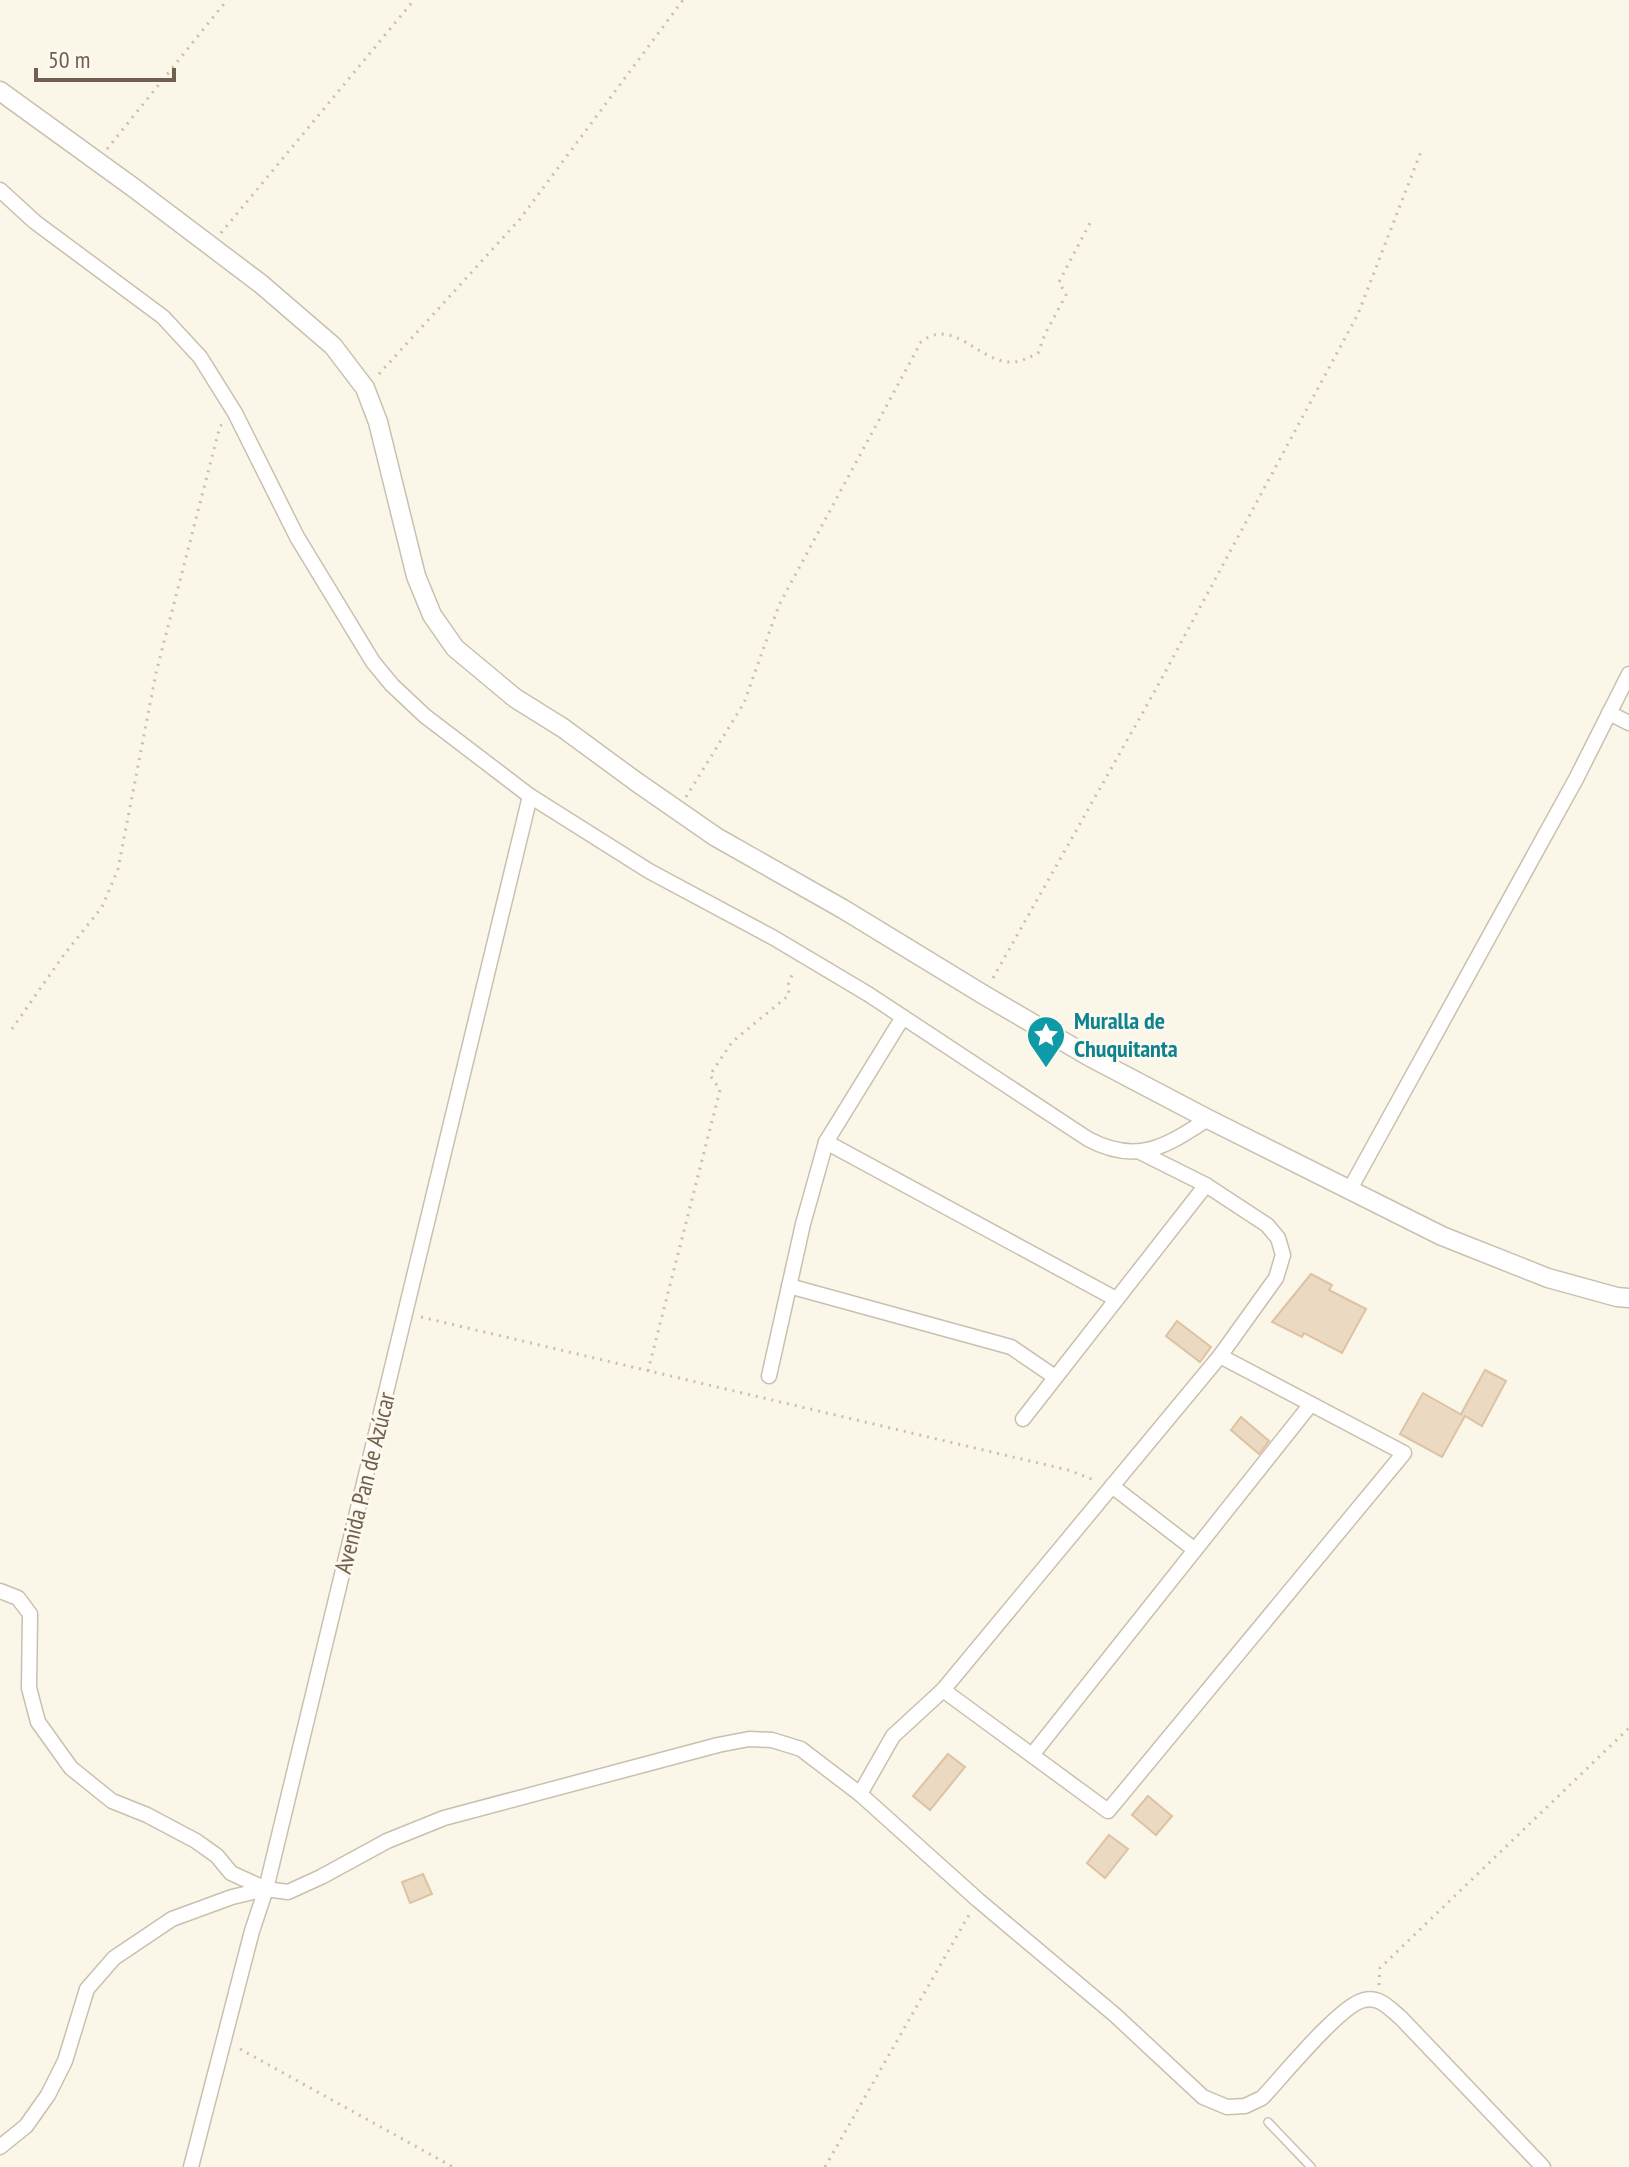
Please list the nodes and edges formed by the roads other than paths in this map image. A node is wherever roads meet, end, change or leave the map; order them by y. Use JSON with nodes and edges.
{"nodes":[{"id":1,"x":0,"y":91,"type":"edge"},
{"id":2,"x":0,"y":190,"type":"edge"},
{"id":3,"x":1629,"y":674,"type":"edge"},
{"id":4,"x":1609,"y":713,"type":"junction"},
{"id":5,"x":1629,"y":723,"type":"edge"},
{"id":6,"x":530,"y":796,"type":"junction"},
{"id":7,"x":903,"y":1017,"type":"junction"},
{"id":8,"x":1208,"y":1119,"type":"junction"},
{"id":9,"x":826,"y":1142,"type":"junction"},
{"id":10,"x":1140,"y":1152,"type":"junction"},
{"id":11,"x":1206,"y":1185,"type":"junction"},
{"id":12,"x":1350,"y":1189,"type":"junction"},
{"id":13,"x":789,"y":1286,"type":"junction"},
{"id":14,"x":1629,"y":1298,"type":"edge"},
{"id":15,"x":1116,"y":1299,"type":"junction"},
{"id":16,"x":1220,"y":1356,"type":"junction"},
{"id":17,"x":769,"y":1376,"type":"dead end"},
{"id":18,"x":1055,"y":1377,"type":"junction"},
{"id":19,"x":1311,"y":1404,"type":"junction"},
{"id":20,"x":1023,"y":1419,"type":"dead end"},
{"id":21,"x":1112,"y":1486,"type":"junction"},
{"id":22,"x":1195,"y":1550,"type":"junction"},
{"id":23,"x":0,"y":1591,"type":"edge"},
{"id":24,"x":943,"y":1690,"type":"junction"},
{"id":25,"x":1032,"y":1755,"type":"junction"},
{"id":26,"x":860,"y":1794,"type":"junction"},
{"id":27,"x":266,"y":1889,"type":"junction"},
{"id":28,"x":1268,"y":2122,"type":"dead end"},
{"id":29,"x":0,"y":2147,"type":"edge"},
{"id":30,"x":191,"y":2167,"type":"edge"},
{"id":31,"x":1311,"y":2167,"type":"edge"},
{"id":32,"x":1543,"y":2167,"type":"edge"}],
"edges":[{"from":1,"to":8,"type":"street"},
{"from":2,"to":6,"type":"street"},
{"from":3,"to":4,"type":"street"},
{"from":4,"to":5,"type":"street"},
{"from":4,"to":12,"type":"street"},
{"from":6,"to":7,"type":"street"},
{"from":6,"to":27,"type":"street","name":"Avenida Pan de Azúcar"},
{"from":7,"to":9,"type":"street"},
{"from":7,"to":10,"type":"street"},
{"from":8,"to":10,"type":"street"},
{"from":8,"to":12,"type":"street"},
{"from":9,"to":13,"type":"street"},
{"from":9,"to":15,"type":"street"},
{"from":10,"to":11,"type":"street"},
{"from":11,"to":15,"type":"street"},
{"from":11,"to":16,"type":"street"},
{"from":12,"to":14,"type":"street"},
{"from":13,"to":17,"type":"street"},
{"from":13,"to":18,"type":"street"},
{"from":15,"to":18,"type":"street"},
{"from":16,"to":19,"type":"street"},
{"from":16,"to":21,"type":"street"},
{"from":18,"to":20,"type":"street"},
{"from":19,"to":22,"type":"street"},
{"from":19,"to":25,"type":"street"},
{"from":21,"to":22,"type":"street"},
{"from":21,"to":24,"type":"street"},
{"from":22,"to":25,"type":"street"},
{"from":23,"to":27,"type":"street"},
{"from":24,"to":25,"type":"street"},
{"from":24,"to":26,"type":"street"},
{"from":26,"to":27,"type":"street"},
{"from":26,"to":32,"type":"street"},
{"from":27,"to":29,"type":"street"},
{"from":27,"to":30,"type":"street","name":"Avenida Pan de Azúcar"},
{"from":28,"to":31,"type":"lane"}]}
